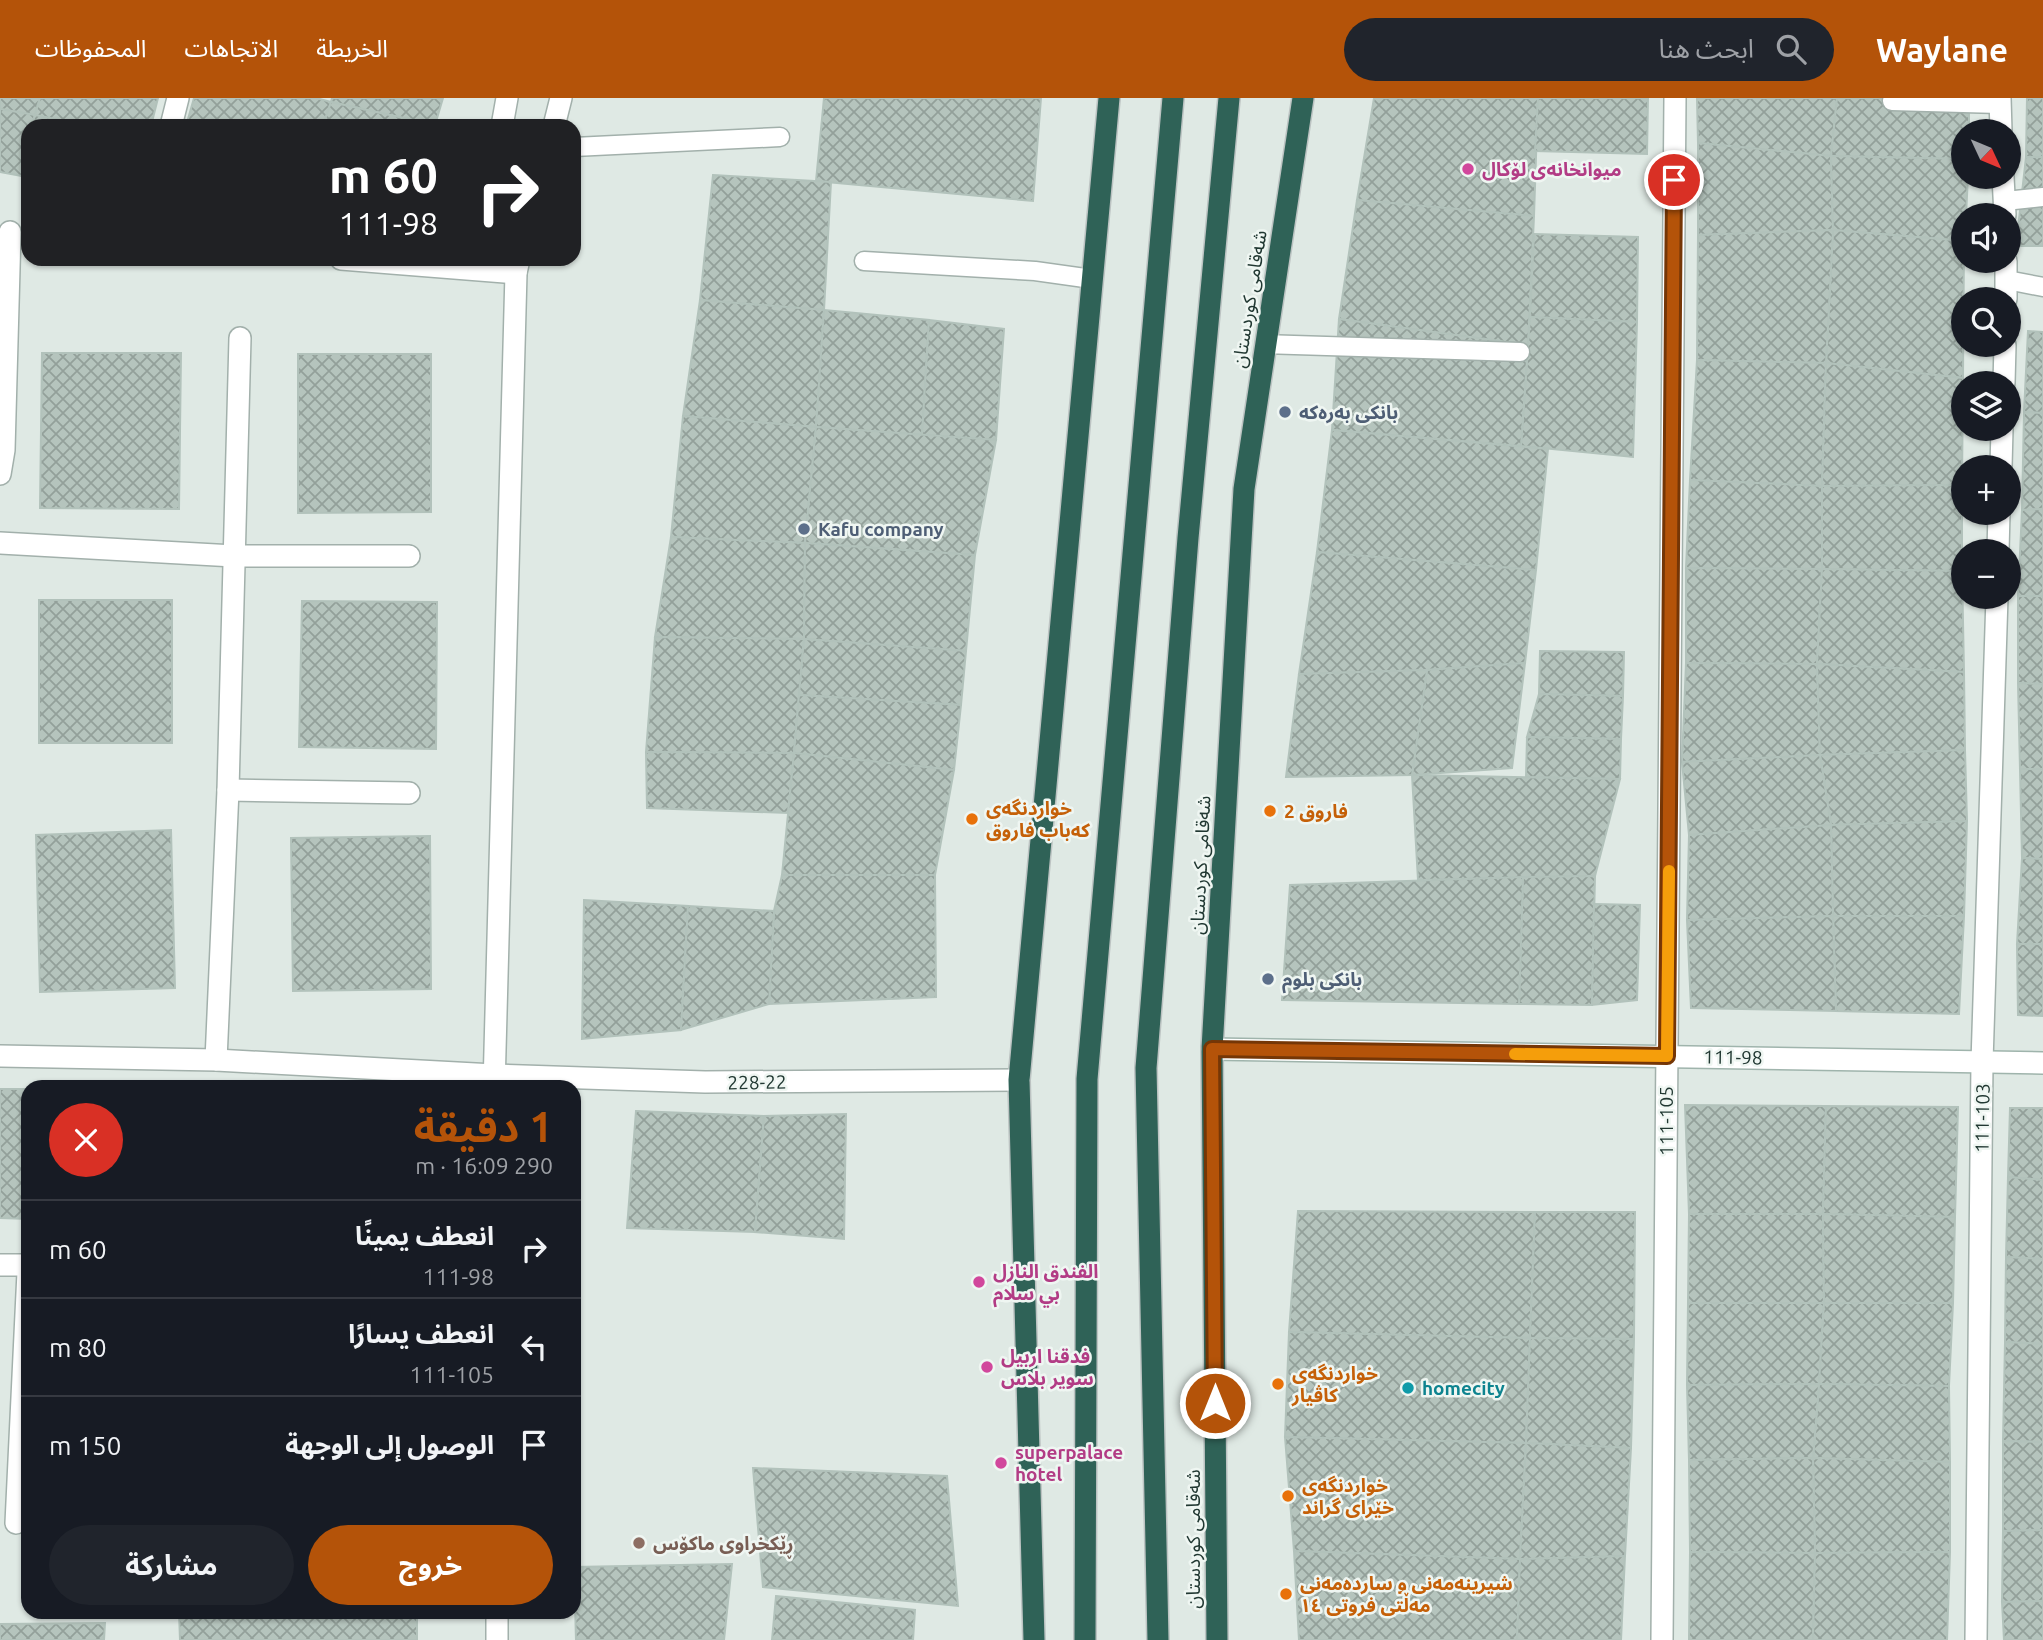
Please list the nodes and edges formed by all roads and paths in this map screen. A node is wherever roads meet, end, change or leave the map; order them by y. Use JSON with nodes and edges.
{"nodes":[{"id":1,"x":178,"y":98,"type":"edge"},
{"id":2,"x":507,"y":98,"type":"edge"},
{"id":3,"x":561,"y":98,"type":"edge"},
{"id":4,"x":1173,"y":98,"type":"edge"},
{"id":5,"x":1229,"y":98,"type":"edge"},
{"id":6,"x":1291,"y":98,"type":"edge"},
{"id":7,"x":1303,"y":98,"type":"edge"},
{"id":8,"x":1675,"y":98,"type":"edge"},
{"id":9,"x":1892,"y":100,"type":"dead end"},
{"id":10,"x":2000,"y":101,"type":"edge"},
{"id":11,"x":1108,"y":102,"type":"edge"},
{"id":12,"x":173,"y":119,"type":"edge"},
{"id":13,"x":503,"y":119,"type":"edge"},
{"id":14,"x":556,"y":119,"type":"edge"},
{"id":15,"x":2001,"y":119,"type":"edge"},
{"id":16,"x":780,"y":137,"type":"dead end"},
{"id":17,"x":581,"y":147,"type":"edge"},
{"id":18,"x":2043,"y":197,"type":"edge"},
{"id":19,"x":2021,"y":203,"type":"edge"},
{"id":20,"x":1284,"y":221,"type":"junction"},
{"id":21,"x":13,"y":232,"type":"edge"},
{"id":22,"x":864,"y":261,"type":"dead end"},
{"id":23,"x":513,"y":266,"type":"edge"},
{"id":24,"x":1092,"y":279,"type":"junction"},
{"id":25,"x":2006,"y":280,"type":"edge"},
{"id":26,"x":2043,"y":287,"type":"edge"},
{"id":27,"x":240,"y":338,"type":"dead end"},
{"id":28,"x":1265,"y":344,"type":"junction"},
{"id":29,"x":1520,"y":352,"type":"dead end"},
{"id":30,"x":0,"y":474,"type":"edge"},
{"id":31,"x":0,"y":543,"type":"edge"},
{"id":32,"x":234,"y":556,"type":"junction"},
{"id":33,"x":409,"y":556,"type":"dead end"},
{"id":34,"x":1997,"y":609,"type":"edge"},
{"id":35,"x":228,"y":790,"type":"junction"},
{"id":36,"x":409,"y":793,"type":"dead end"},
{"id":37,"x":1212,"y":1049,"type":"junction"},
{"id":38,"x":0,"y":1054,"type":"edge"},
{"id":39,"x":1667,"y":1056,"type":"junction"},
{"id":40,"x":216,"y":1060,"type":"junction"},
{"id":41,"x":1982,"y":1062,"type":"junction"},
{"id":42,"x":2043,"y":1063,"type":"edge"},
{"id":43,"x":481,"y":1080,"type":"edge"},
{"id":44,"x":494,"y":1080,"type":"edge"},
{"id":45,"x":1020,"y":1080,"type":"junction"},
{"id":46,"x":581,"y":1081,"type":"edge"},
{"id":47,"x":0,"y":1265,"type":"edge"},
{"id":48,"x":21,"y":1265,"type":"edge"},
{"id":49,"x":21,"y":1407,"type":"edge"},
{"id":50,"x":15,"y":1522,"type":"edge"},
{"id":51,"x":497,"y":1619,"type":"edge"},
{"id":52,"x":497,"y":1640,"type":"edge"},
{"id":53,"x":1034,"y":1640,"type":"edge"},
{"id":54,"x":1085,"y":1640,"type":"edge"},
{"id":55,"x":1158,"y":1640,"type":"edge"},
{"id":56,"x":1217,"y":1640,"type":"edge"},
{"id":57,"x":1662,"y":1640,"type":"edge"},
{"id":58,"x":1976,"y":1640,"type":"edge"}],
"edges":[{"from":1,"to":12,"type":"street"},
{"from":2,"to":13,"type":"street"},
{"from":3,"to":14,"type":"street"},
{"from":4,"to":54,"type":"highway"},
{"from":5,"to":55,"type":"highway","name":"شەقامی کوردستان"},
{"from":6,"to":20,"type":"highway"},
{"from":7,"to":20,"type":"highway","name":"شەقامی کوردستان"},
{"from":8,"to":39,"type":"street","name":"111-105"},
{"from":9,"to":10,"type":"lane"},
{"from":10,"to":15,"type":"street"},
{"from":11,"to":24,"type":"highway"},
{"from":16,"to":17,"type":"lane"},
{"from":18,"to":19,"type":"lane"},
{"from":20,"to":28,"type":"highway","name":"شەقامی کوردستان"},
{"from":21,"to":30,"type":"street"},
{"from":22,"to":24,"type":"lane"},
{"from":23,"to":44,"type":"street"},
{"from":24,"to":45,"type":"highway"},
{"from":25,"to":26,"type":"lane"},
{"from":27,"to":32,"type":"street"},
{"from":28,"to":29,"type":"lane"},
{"from":28,"to":37,"type":"highway","name":"شەقامی کوردستان"},
{"from":31,"to":32,"type":"street"},
{"from":32,"to":33,"type":"street"},
{"from":32,"to":35,"type":"street"},
{"from":34,"to":41,"type":"street","name":"111-103"},
{"from":35,"to":36,"type":"street"},
{"from":35,"to":40,"type":"street"},
{"from":37,"to":39,"type":"street","name":"111-98"},
{"from":37,"to":56,"type":"highway","name":"شەقامی کوردستان"},
{"from":38,"to":40,"type":"street","name":"228-22"},
{"from":39,"to":41,"type":"street","name":"111-98"},
{"from":39,"to":57,"type":"street","name":"111-105"},
{"from":40,"to":43,"type":"street","name":"228-22"},
{"from":41,"to":42,"type":"street","name":"111-98"},
{"from":41,"to":58,"type":"street","name":"111-103"},
{"from":45,"to":46,"type":"street","name":"228-22"},
{"from":45,"to":53,"type":"highway"},
{"from":47,"to":48,"type":"street"},
{"from":49,"to":50,"type":"street"},
{"from":51,"to":52,"type":"street"}]}
